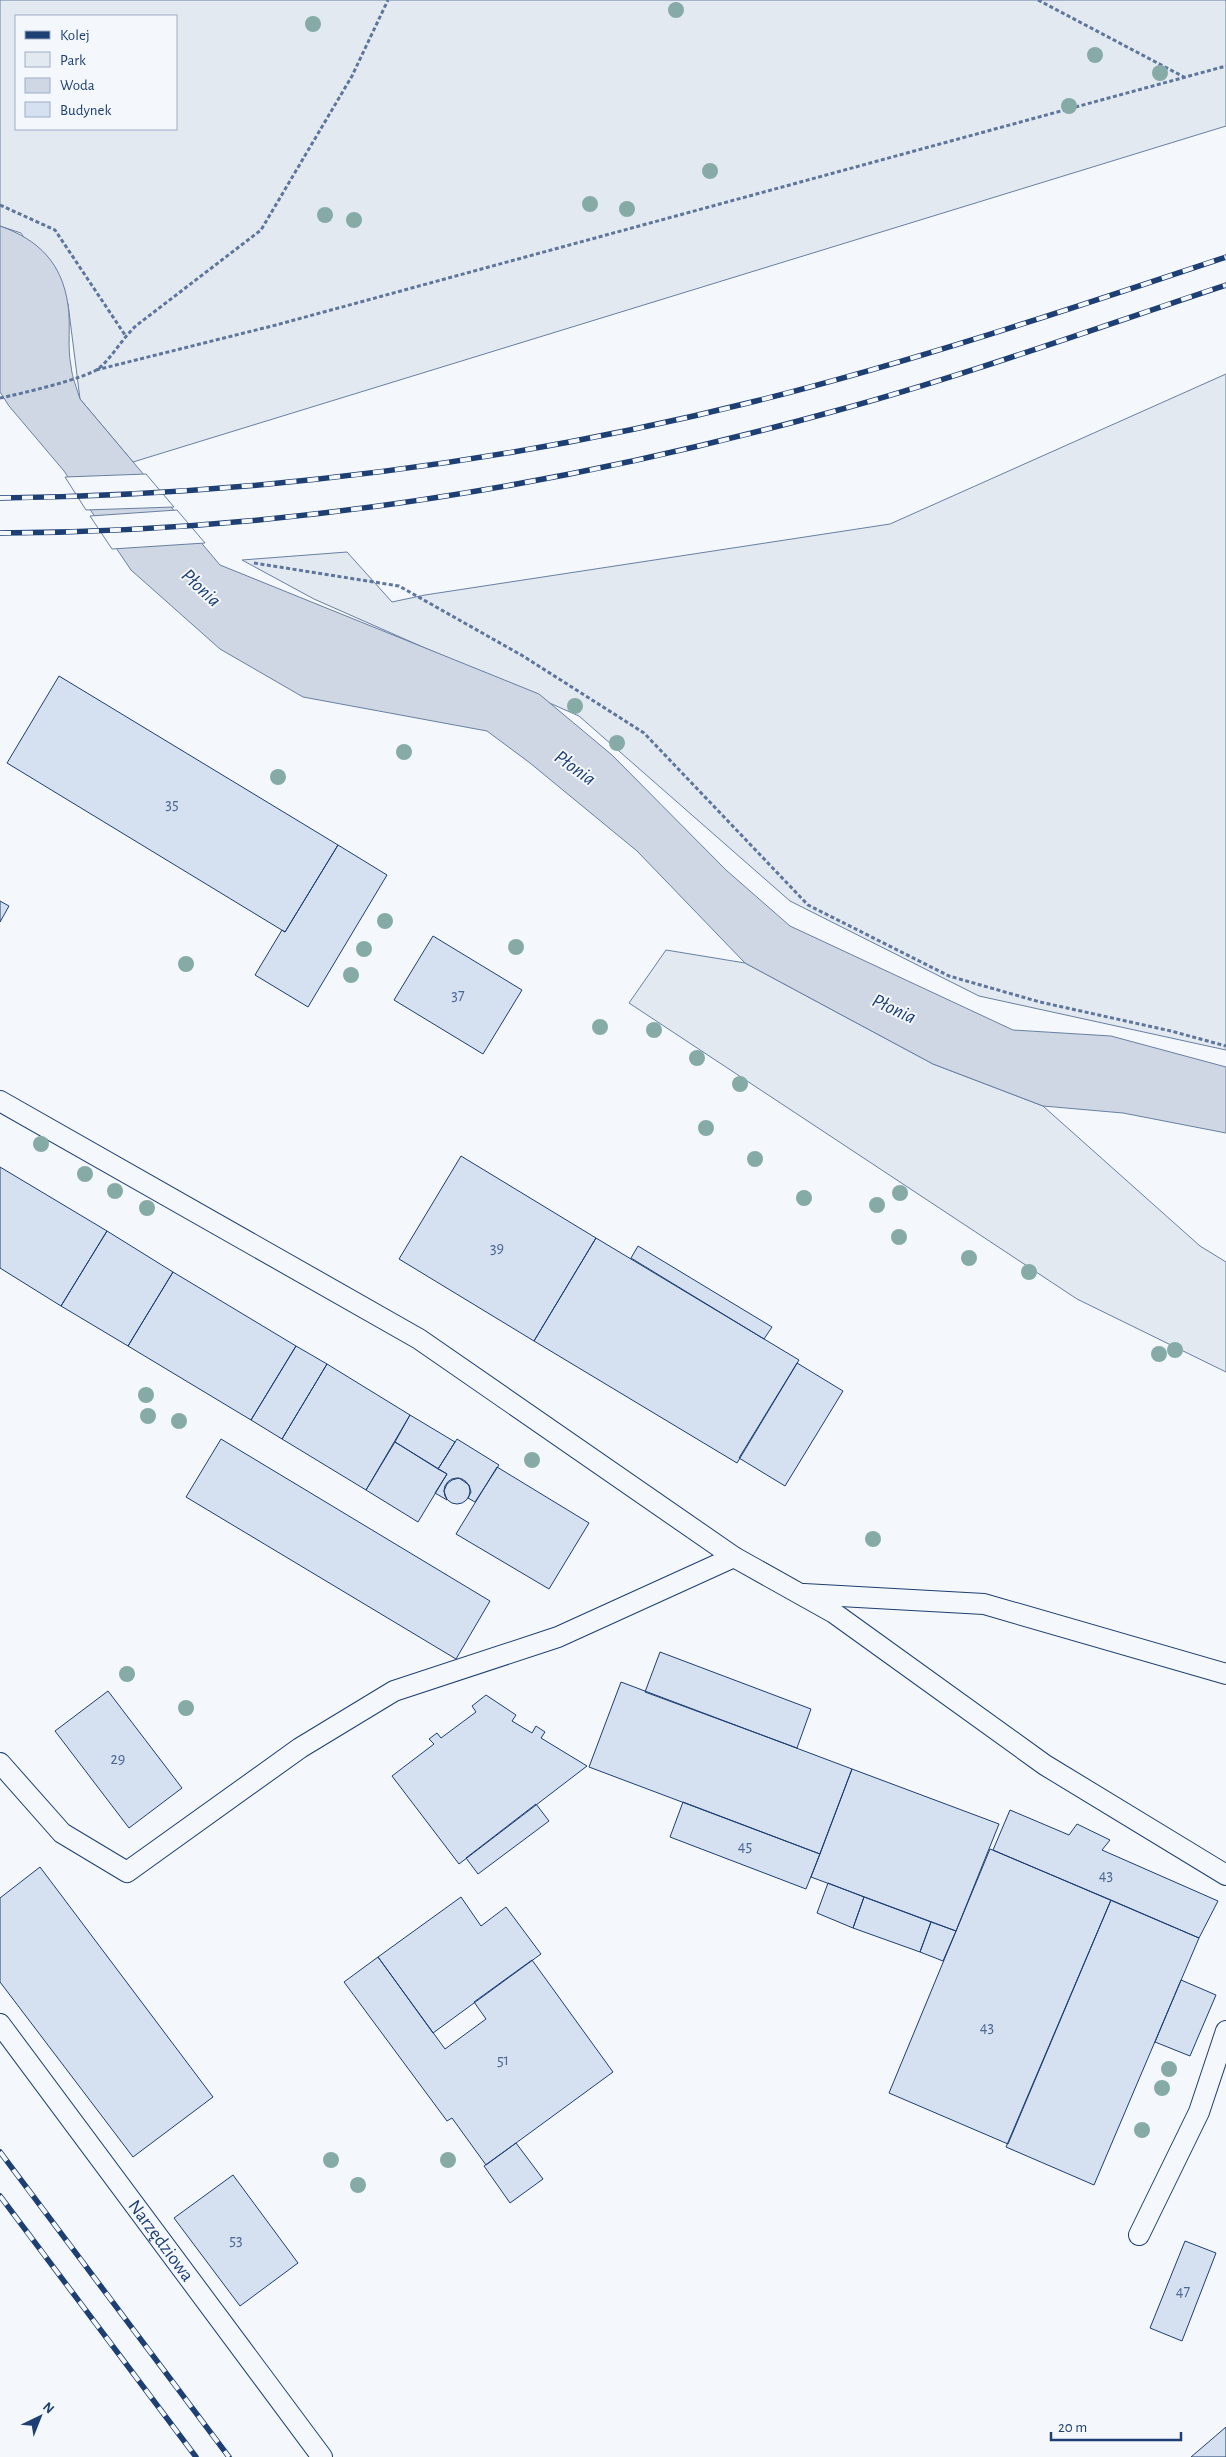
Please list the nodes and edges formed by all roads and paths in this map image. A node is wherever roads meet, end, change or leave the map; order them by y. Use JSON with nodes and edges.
{"nodes":[{"id":1,"x":388,"y":0,"type":"edge"},
{"id":2,"x":1038,"y":0,"type":"edge"},
{"id":3,"x":1226,"y":66,"type":"edge"},
{"id":4,"x":1185,"y":78,"type":"junction"},
{"id":5,"x":0,"y":205,"type":"edge"},
{"id":6,"x":126,"y":335,"type":"junction"},
{"id":7,"x":96,"y":370,"type":"junction"},
{"id":8,"x":1,"y":398,"type":"edge"},
{"id":9,"x":254,"y":563,"type":"dead end"},
{"id":10,"x":1226,"y":1046,"type":"edge"},
{"id":11,"x":0,"y":1101,"type":"edge"},
{"id":12,"x":734,"y":1557,"type":"junction"},
{"id":13,"x":799,"y":1594,"type":"junction"},
{"id":14,"x":1226,"y":1674,"type":"edge"},
{"id":15,"x":0,"y":1762,"type":"edge"},
{"id":16,"x":1226,"y":1875,"type":"edge"},
{"id":17,"x":0,"y":2024,"type":"edge"},
{"id":18,"x":1226,"y":2031,"type":"edge"},
{"id":19,"x":1139,"y":2234,"type":"dead end"},
{"id":20,"x":322,"y":2457,"type":"edge"}],
"edges":[{"from":1,"to":6,"type":"path"},
{"from":2,"to":4,"type":"path"},
{"from":3,"to":4,"type":"path"},
{"from":4,"to":7,"type":"path"},
{"from":5,"to":6,"type":"path"},
{"from":6,"to":7,"type":"path"},
{"from":7,"to":8,"type":"path"},
{"from":9,"to":10,"type":"path"},
{"from":11,"to":12,"type":"lane"},
{"from":12,"to":13,"type":"lane"},
{"from":12,"to":15,"type":"lane"},
{"from":13,"to":14,"type":"lane"},
{"from":13,"to":16,"type":"lane"},
{"from":17,"to":20,"type":"lane","name":"Narzędziowa"},
{"from":18,"to":19,"type":"lane"}]}
